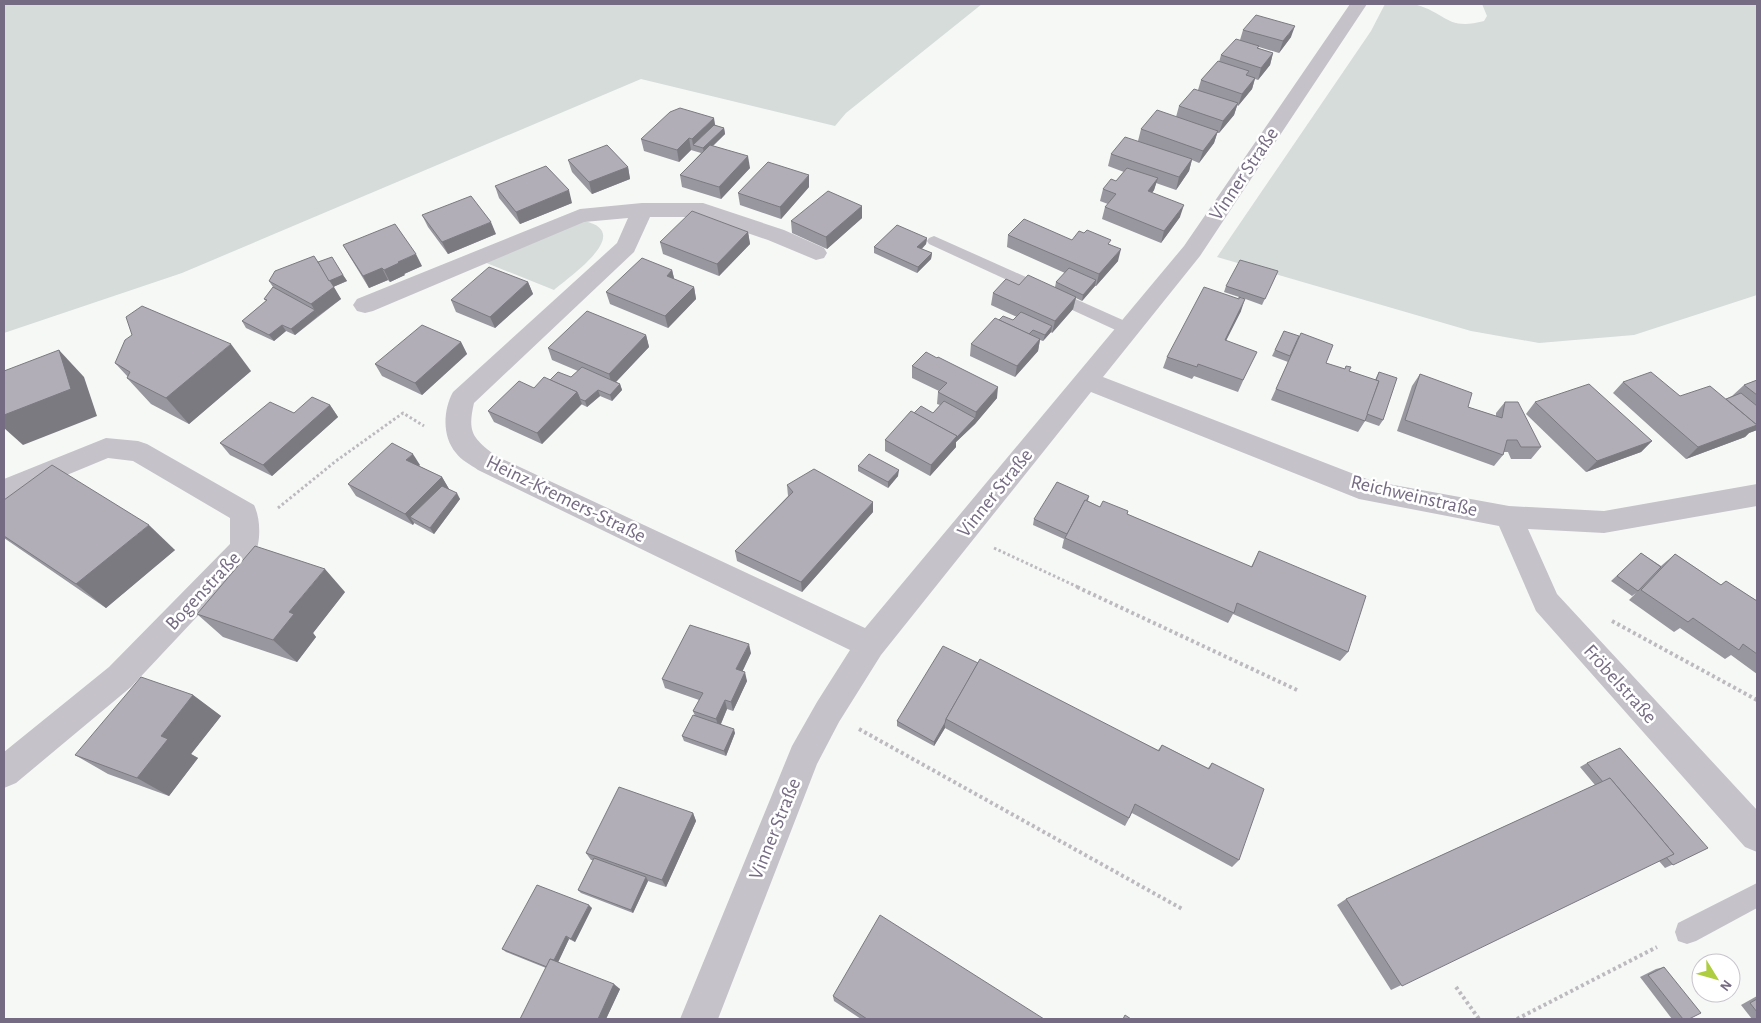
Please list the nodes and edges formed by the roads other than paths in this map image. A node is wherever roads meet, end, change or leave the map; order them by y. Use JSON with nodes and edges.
{"nodes":[{"id":1,"x":1358,"y":4,"type":"edge"},
{"id":2,"x":642,"y":210,"type":"junction"},
{"id":3,"x":934,"y":241,"type":"dead end"},
{"id":4,"x":816,"y":253,"type":"edge"},
{"id":5,"x":365,"y":305,"type":"dead end"},
{"id":6,"x":1128,"y":329,"type":"junction"},
{"id":7,"x":1087,"y":380,"type":"junction"},
{"id":8,"x":4,"y":490,"type":"edge"},
{"id":9,"x":1757,"y":495,"type":"edge"},
{"id":10,"x":1508,"y":517,"type":"junction"},
{"id":11,"x":870,"y":645,"type":"junction"},
{"id":12,"x":4,"y":772,"type":"edge"},
{"id":13,"x":1757,"y":835,"type":"edge"},
{"id":14,"x":1757,"y":895,"type":"edge"},
{"id":15,"x":1687,"y":932,"type":"road end"},
{"id":16,"x":699,"y":1019,"type":"edge"}],
"edges":[{"from":1,"to":6,"type":"street","name":"Vinner Straße"},
{"from":2,"to":4,"type":"street"},
{"from":2,"to":5,"type":"street"},
{"from":2,"to":11,"type":"street","name":"Heinz-Kremers-Straße"},
{"from":3,"to":6,"type":"lane"},
{"from":6,"to":7,"type":"street","name":"Vinner Straße"},
{"from":7,"to":10,"type":"street","name":"Reichweinstraße"},
{"from":7,"to":11,"type":"street","name":"Vinner Straße"},
{"from":8,"to":12,"type":"street","name":"Bogenstraße"},
{"from":9,"to":10,"type":"street","name":"Reichweinstraße"},
{"from":10,"to":13,"type":"street","name":"Fröbelstraße"},
{"from":11,"to":16,"type":"street","name":"Vinner Straße"},
{"from":14,"to":15,"type":"lane"}]}
